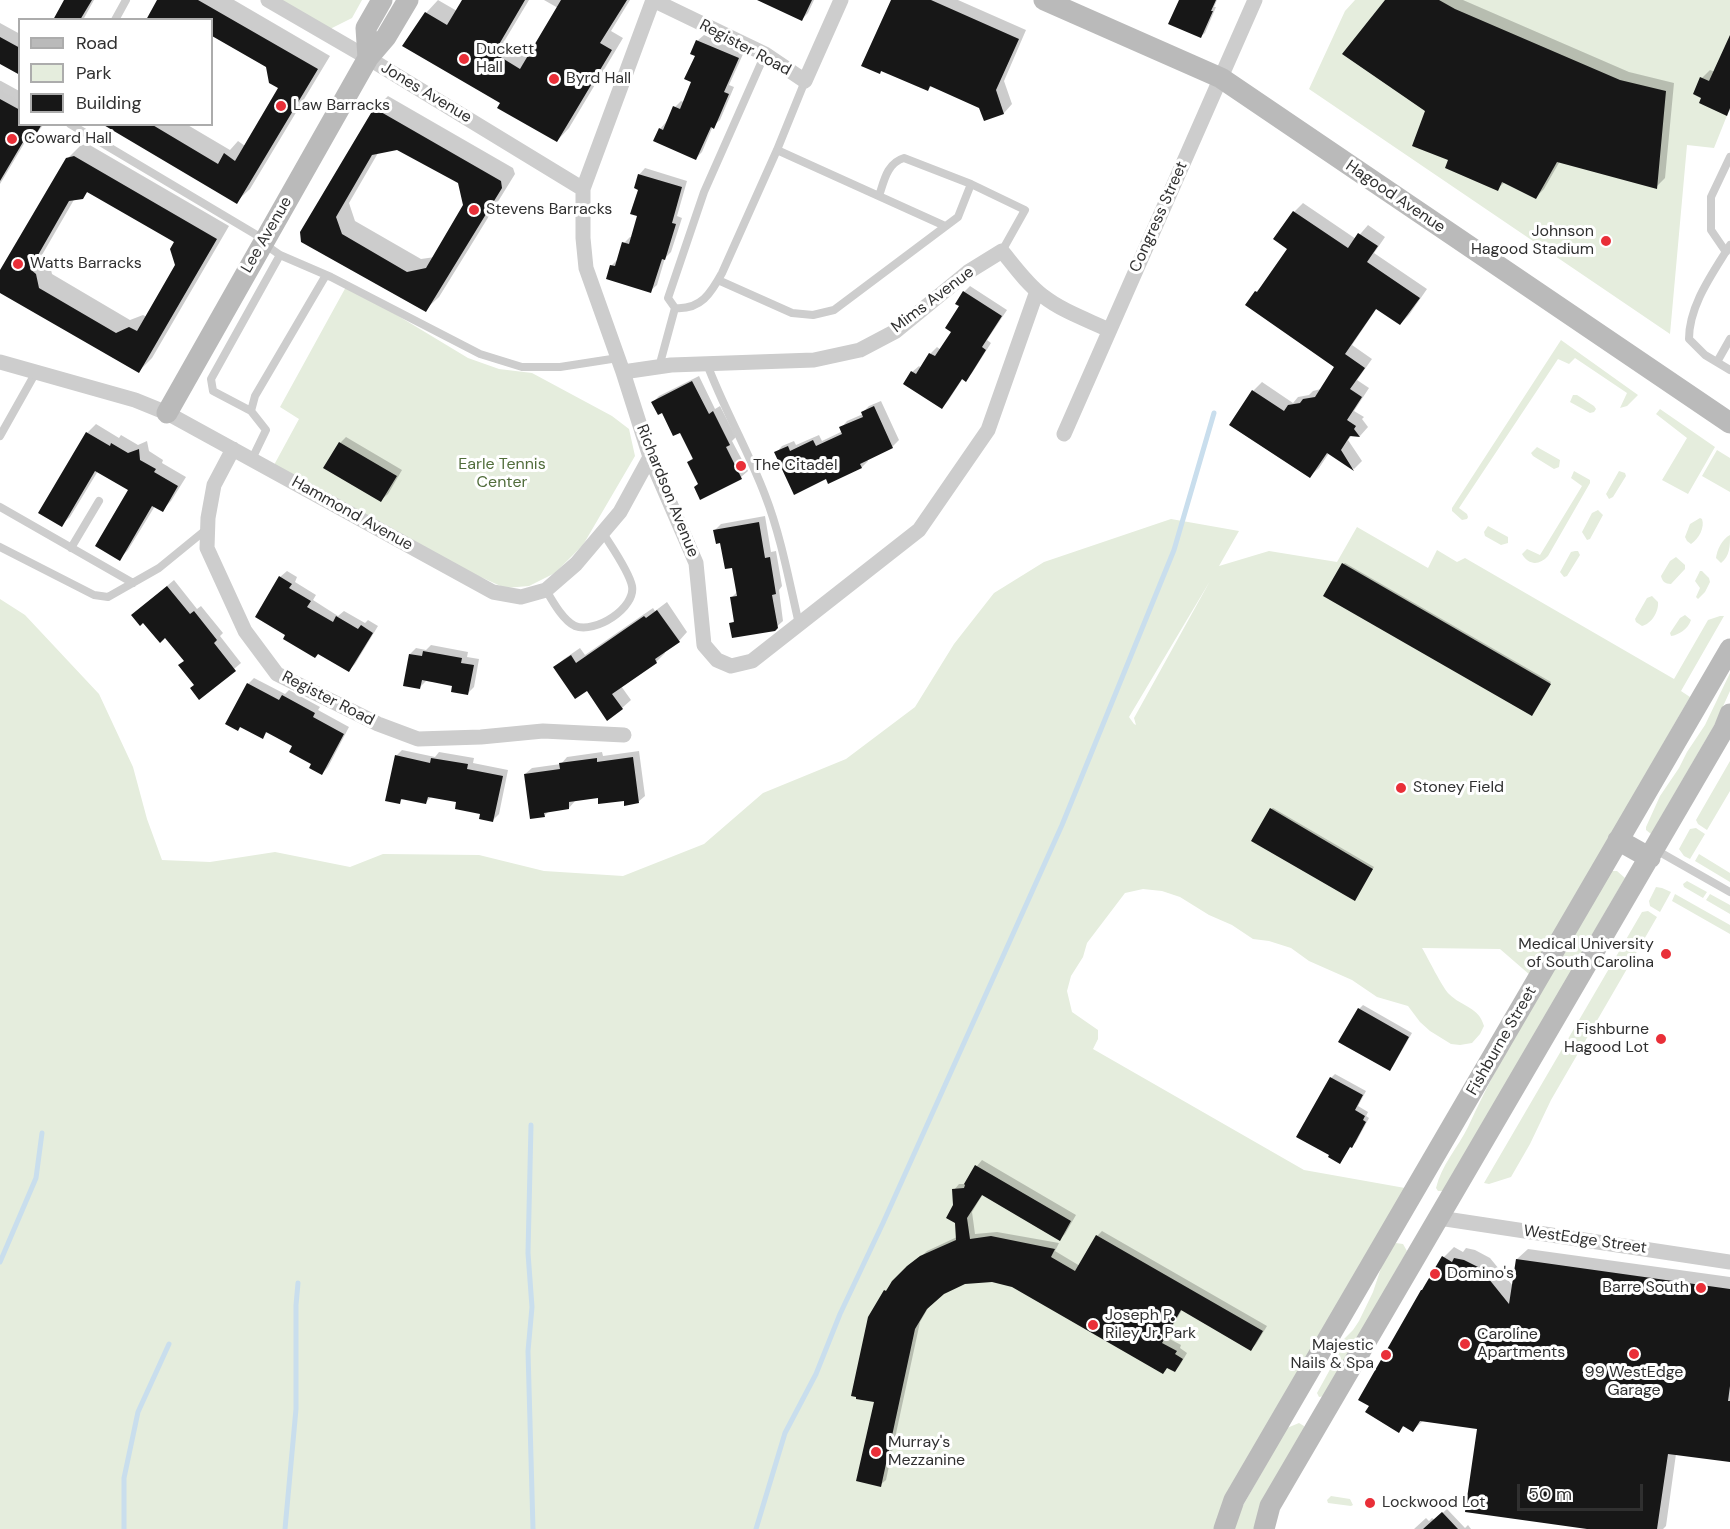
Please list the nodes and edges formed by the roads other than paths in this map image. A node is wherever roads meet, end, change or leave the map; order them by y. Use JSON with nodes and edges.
{"nodes":[{"id":1,"x":126,"y":0,"type":"edge"},
{"id":2,"x":268,"y":0,"type":"edge"},
{"id":3,"x":382,"y":0,"type":"edge"},
{"id":4,"x":408,"y":0,"type":"edge"},
{"id":5,"x":653,"y":0,"type":"edge"},
{"id":6,"x":841,"y":0,"type":"edge"},
{"id":7,"x":1044,"y":0,"type":"edge"},
{"id":8,"x":1255,"y":0,"type":"edge"},
{"id":9,"x":116,"y":18,"type":"edge"},
{"id":10,"x":765,"y":54,"type":"junction"},
{"id":11,"x":368,"y":58,"type":"junction"},
{"id":12,"x":1221,"y":78,"type":"junction"},
{"id":13,"x":805,"y":81,"type":"junction"},
{"id":14,"x":0,"y":85,"type":"edge"},
{"id":15,"x":18,"y":95,"type":"edge"},
{"id":16,"x":73,"y":126,"type":"edge"},
{"id":17,"x":777,"y":150,"type":"junction"},
{"id":18,"x":1730,"y":157,"type":"edge"},
{"id":19,"x":971,"y":184,"type":"junction"},
{"id":20,"x":583,"y":189,"type":"junction"},
{"id":21,"x":879,"y":196,"type":"junction"},
{"id":22,"x":945,"y":226,"type":"junction"},
{"id":23,"x":265,"y":240,"type":"junction"},
{"id":24,"x":1728,"y":248,"type":"edge"},
{"id":25,"x":1002,"y":251,"type":"junction"},
{"id":26,"x":280,"y":255,"type":"junction"},
{"id":27,"x":326,"y":275,"type":"junction"},
{"id":28,"x":718,"y":280,"type":"junction"},
{"id":29,"x":1037,"y":291,"type":"junction"},
{"id":30,"x":675,"y":308,"type":"junction"},
{"id":31,"x":217,"y":325,"type":"junction"},
{"id":32,"x":1109,"y":330,"type":"junction"},
{"id":33,"x":236,"y":335,"type":"junction"},
{"id":34,"x":1730,"y":339,"type":"edge"},
{"id":35,"x":0,"y":362,"type":"edge"},
{"id":36,"x":1717,"y":362,"type":"junction"},
{"id":37,"x":707,"y":364,"type":"junction"},
{"id":38,"x":620,"y":365,"type":"junction"},
{"id":39,"x":659,"y":367,"type":"junction"},
{"id":40,"x":1730,"y":370,"type":"edge"},
{"id":41,"x":36,"y":372,"type":"junction"},
{"id":42,"x":251,"y":411,"type":"junction"},
{"id":43,"x":167,"y":413,"type":"junction"},
{"id":44,"x":1730,"y":423,"type":"edge"},
{"id":45,"x":1064,"y":434,"type":"dead end"},
{"id":46,"x":0,"y":436,"type":"edge"},
{"id":47,"x":233,"y":449,"type":"junction"},
{"id":48,"x":650,"y":457,"type":"junction"},
{"id":49,"x":252,"y":459,"type":"junction"},
{"id":50,"x":99,"y":501,"type":"dead end"},
{"id":51,"x":0,"y":507,"type":"edge"},
{"id":52,"x":208,"y":528,"type":"junction"},
{"id":53,"x":603,"y":532,"type":"junction"},
{"id":54,"x":0,"y":547,"type":"edge"},
{"id":55,"x":71,"y":548,"type":"junction"},
{"id":56,"x":133,"y":583,"type":"junction"},
{"id":57,"x":546,"y":590,"type":"junction"},
{"id":58,"x":799,"y":624,"type":"junction"},
{"id":59,"x":1730,"y":650,"type":"edge"},
{"id":60,"x":1730,"y":714,"type":"edge"},
{"id":61,"x":624,"y":735,"type":"dead end"},
{"id":62,"x":1618,"y":840,"type":"junction"},
{"id":63,"x":1652,"y":854,"type":"junction"},
{"id":64,"x":1730,"y":892,"type":"edge"},
{"id":65,"x":1437,"y":1222,"type":"junction"},
{"id":66,"x":1395,"y":1225,"type":"junction"},
{"id":67,"x":1730,"y":1262,"type":"edge"},
{"id":68,"x":1292,"y":1402,"type":"junction"},
{"id":69,"x":1321,"y":1421,"type":"junction"},
{"id":70,"x":1224,"y":1529,"type":"edge"},
{"id":71,"x":1264,"y":1529,"type":"edge"}],
"edges":[{"from":1,"to":9,"type":"lane"},
{"from":2,"to":11,"type":"street","name":"Jones Avenue"},
{"from":3,"to":11,"type":"main road"},
{"from":4,"to":11,"type":"main road","name":"Lee Avenue"},
{"from":5,"to":10,"type":"street","name":"Register Road"},
{"from":5,"to":20,"type":"street","name":"Richardson Avenue"},
{"from":6,"to":13,"type":"street"},
{"from":7,"to":12,"type":"main road","name":"Hagood Avenue"},
{"from":8,"to":12,"type":"street","name":"Congress Street"},
{"from":10,"to":13,"type":"street","name":"Register Road"},
{"from":10,"to":30,"type":"lane"},
{"from":11,"to":20,"type":"street","name":"Jones Avenue"},
{"from":11,"to":23,"type":"main road","name":"Lee Avenue"},
{"from":12,"to":32,"type":"street","name":"Congress Street"},
{"from":12,"to":44,"type":"main road","name":"Hagood Avenue"},
{"from":13,"to":17,"type":"lane"},
{"from":14,"to":15,"type":"lane"},
{"from":16,"to":23,"type":"lane"},
{"from":17,"to":21,"type":"lane"},
{"from":17,"to":28,"type":"lane"},
{"from":18,"to":24,"type":"lane"},
{"from":19,"to":21,"type":"lane"},
{"from":19,"to":22,"type":"lane"},
{"from":19,"to":25,"type":"lane"},
{"from":20,"to":38,"type":"street","name":"Richardson Avenue"},
{"from":21,"to":22,"type":"lane"},
{"from":22,"to":28,"type":"lane"},
{"from":23,"to":26,"type":"lane"},
{"from":23,"to":31,"type":"main road","name":"Lee Avenue"},
{"from":24,"to":36,"type":"lane"},
{"from":25,"to":29,"type":"street"},
{"from":25,"to":37,"type":"street","name":"Mims Avenue"},
{"from":26,"to":27,"type":"lane"},
{"from":26,"to":33,"type":"lane"},
{"from":27,"to":38,"type":"lane"},
{"from":27,"to":42,"type":"lane"},
{"from":28,"to":30,"type":"lane"},
{"from":29,"to":32,"type":"street"},
{"from":29,"to":58,"type":"street","name":"Richardson Avenue"},
{"from":30,"to":39,"type":"lane"},
{"from":31,"to":33,"type":"lane"},
{"from":31,"to":43,"type":"main road","name":"Lee Avenue"},
{"from":32,"to":45,"type":"street","name":"Congress Street"},
{"from":33,"to":42,"type":"lane"},
{"from":34,"to":36,"type":"lane"},
{"from":35,"to":41,"type":"street","name":"Hammond Avenue"},
{"from":36,"to":40,"type":"lane"},
{"from":37,"to":39,"type":"street","name":"Mims Avenue"},
{"from":37,"to":58,"type":"lane"},
{"from":38,"to":39,"type":"street","name":"Mims Avenue"},
{"from":38,"to":48,"type":"street","name":"Richardson Avenue"},
{"from":41,"to":43,"type":"street","name":"Hammond Avenue"},
{"from":41,"to":46,"type":"lane"},
{"from":42,"to":49,"type":"lane"},
{"from":43,"to":47,"type":"street","name":"Hammond Avenue"},
{"from":47,"to":49,"type":"street","name":"Hammond Avenue"},
{"from":47,"to":52,"type":"street","name":"Register Road"},
{"from":48,"to":53,"type":"street","name":"Hammond Avenue"},
{"from":48,"to":58,"type":"street","name":"Richardson Avenue"},
{"from":49,"to":57,"type":"street","name":"Hammond Avenue"},
{"from":50,"to":55,"type":"lane"},
{"from":51,"to":55,"type":"lane"},
{"from":52,"to":56,"type":"lane"},
{"from":52,"to":61,"type":"street","name":"Register Road"},
{"from":53,"to":57,"type":"street","name":"Hammond Avenue"},
{"from":53,"to":57,"type":"lane"},
{"from":54,"to":56,"type":"lane"},
{"from":55,"to":56,"type":"lane"},
{"from":59,"to":62,"type":"main road","name":"Fishburne Street"},
{"from":60,"to":63,"type":"main road"},
{"from":62,"to":63,"type":"main road"},
{"from":62,"to":66,"type":"main road","name":"Fishburne Street"},
{"from":63,"to":64,"type":"lane"},
{"from":63,"to":65,"type":"main road"},
{"from":65,"to":66,"type":"main road"},
{"from":65,"to":67,"type":"street","name":"WestEdge Street"},
{"from":65,"to":69,"type":"main road"},
{"from":66,"to":68,"type":"main road","name":"Fishburne Street"},
{"from":68,"to":69,"type":"main road"},
{"from":68,"to":70,"type":"main road","name":"Fishburne Street"},
{"from":69,"to":71,"type":"main road"}]}
